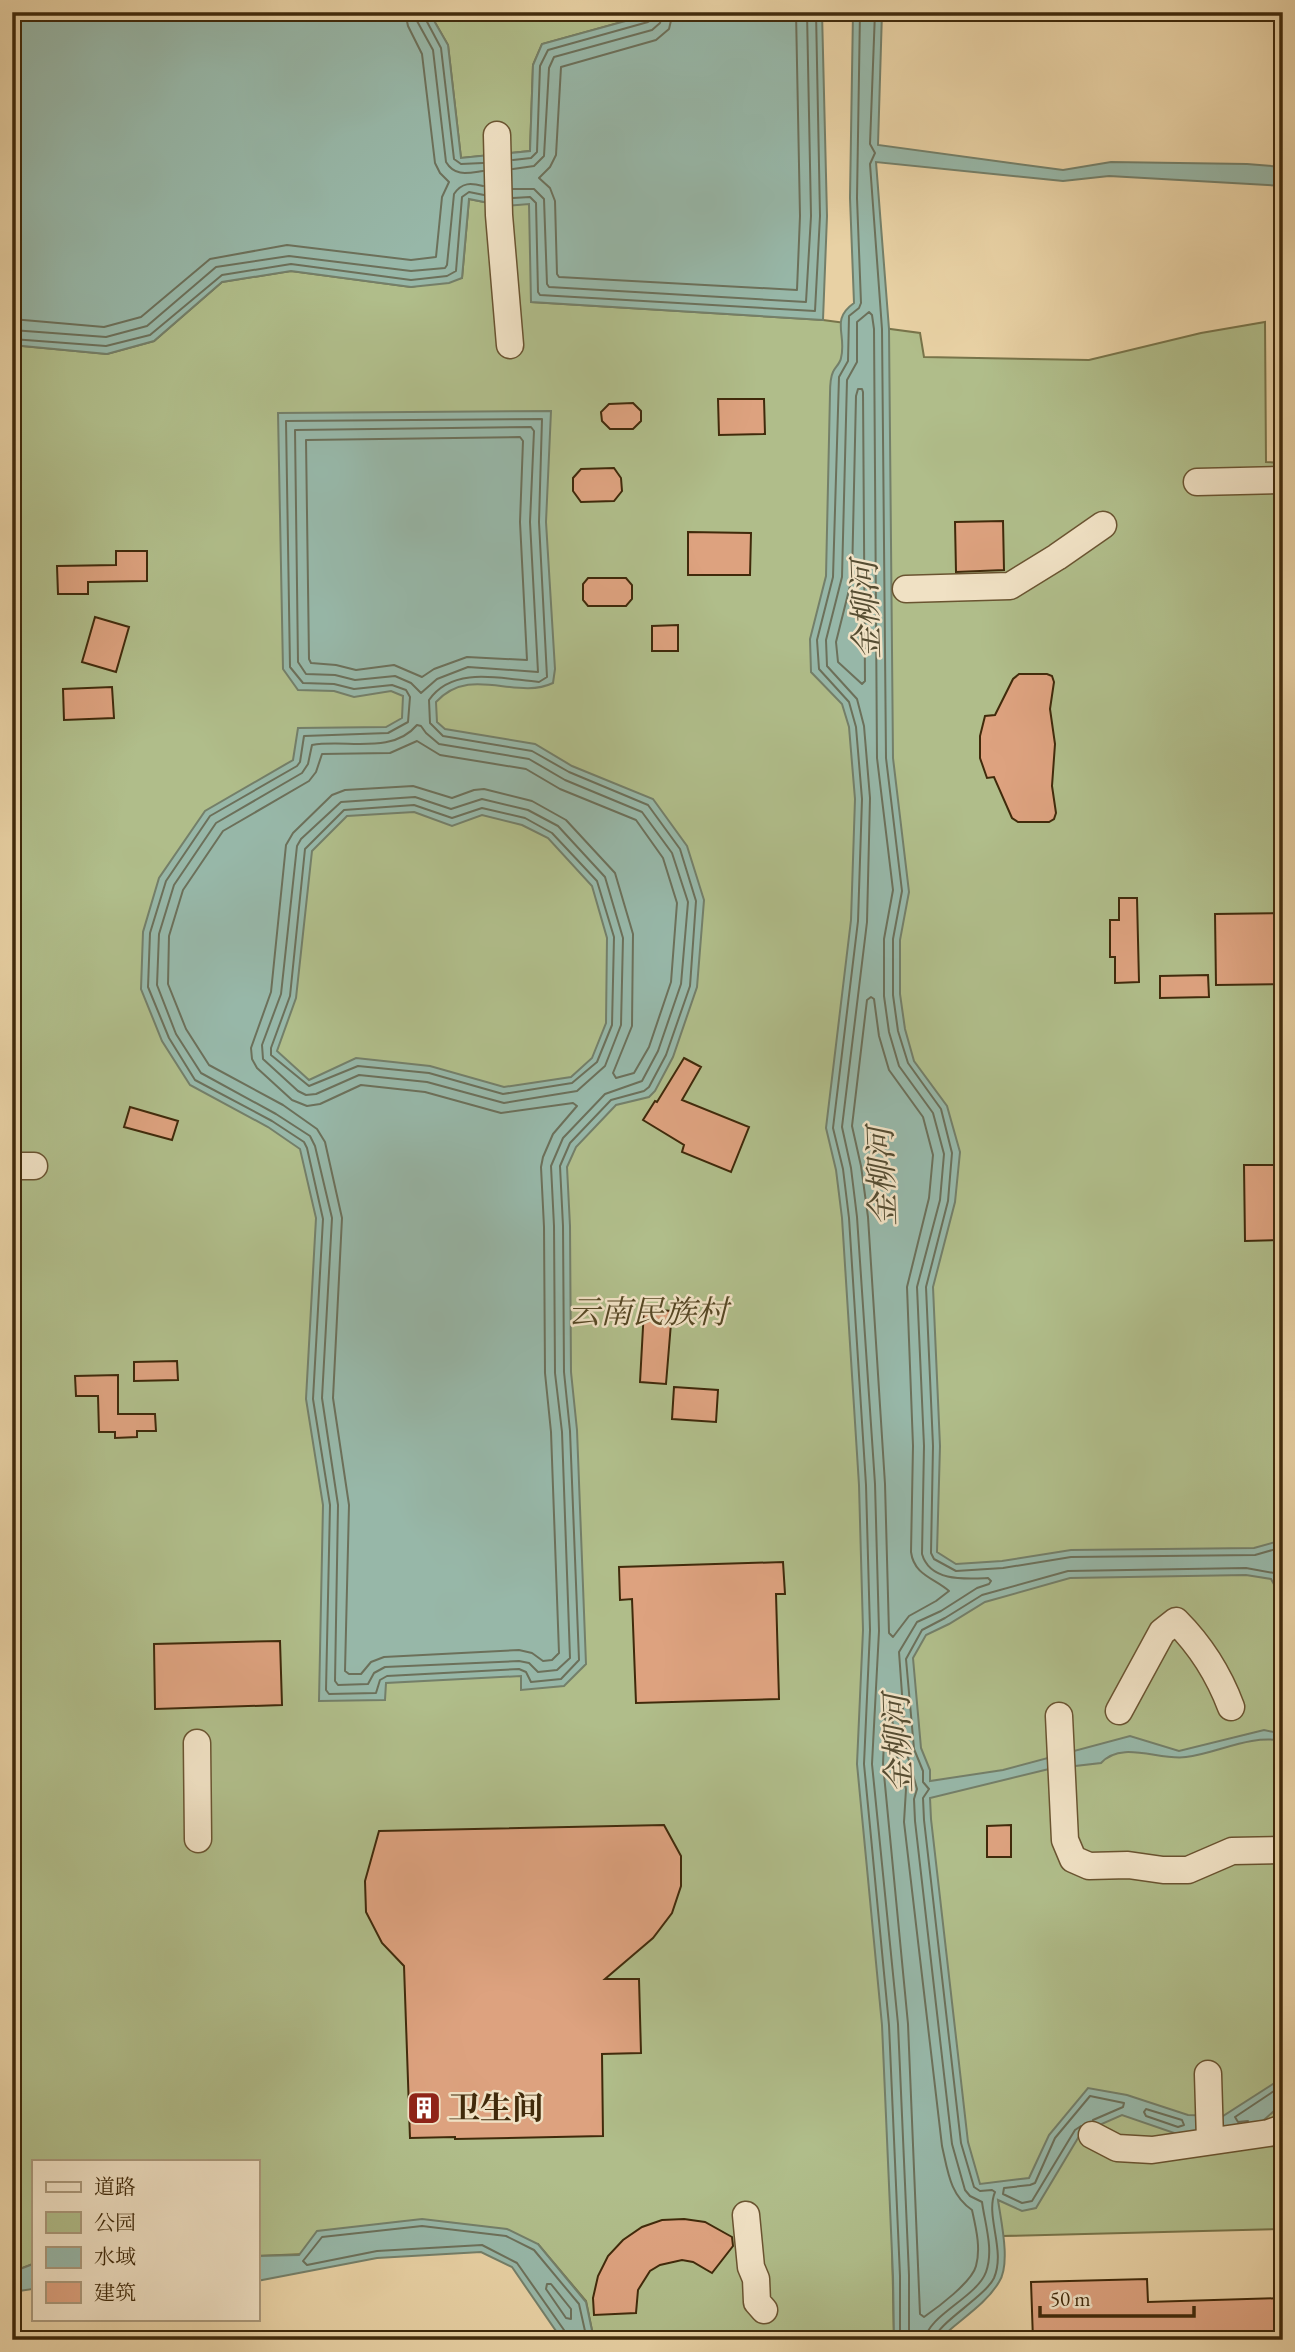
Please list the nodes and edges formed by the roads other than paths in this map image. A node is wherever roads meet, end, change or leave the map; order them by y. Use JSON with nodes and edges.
{"nodes":[{"id":1,"x":497,"y":135,"type":"dead end"},
{"id":2,"x":510,"y":345,"type":"dead end"},
{"id":3,"x":1283,"y":480,"type":"edge"},
{"id":4,"x":1197,"y":482,"type":"dead end"},
{"id":5,"x":1103,"y":525,"type":"dead end"},
{"id":6,"x":906,"y":589,"type":"dead end"},
{"id":7,"x":1231,"y":1707,"type":"dead end"},
{"id":8,"x":1119,"y":1712,"type":"dead end"},
{"id":9,"x":1059,"y":1716,"type":"dead end"},
{"id":10,"x":197,"y":1743,"type":"dead end"},
{"id":11,"x":198,"y":1839,"type":"dead end"},
{"id":12,"x":1283,"y":1850,"type":"edge"},
{"id":13,"x":1208,"y":2074,"type":"dead end"},
{"id":14,"x":1283,"y":2128,"type":"edge"},
{"id":15,"x":1210,"y":2129,"type":"junction"},
{"id":16,"x":1092,"y":2135,"type":"dead end"},
{"id":17,"x":746,"y":2215,"type":"dead end"},
{"id":18,"x":764,"y":2310,"type":"dead end"}],
"edges":[{"from":1,"to":2,"type":"street"},
{"from":3,"to":4,"type":"street"},
{"from":5,"to":6,"type":"street"},
{"from":7,"to":8,"type":"street"},
{"from":9,"to":12,"type":"street"},
{"from":10,"to":11,"type":"street"},
{"from":13,"to":15,"type":"street"},
{"from":14,"to":15,"type":"street"},
{"from":15,"to":16,"type":"street"},
{"from":17,"to":18,"type":"street"}]}
